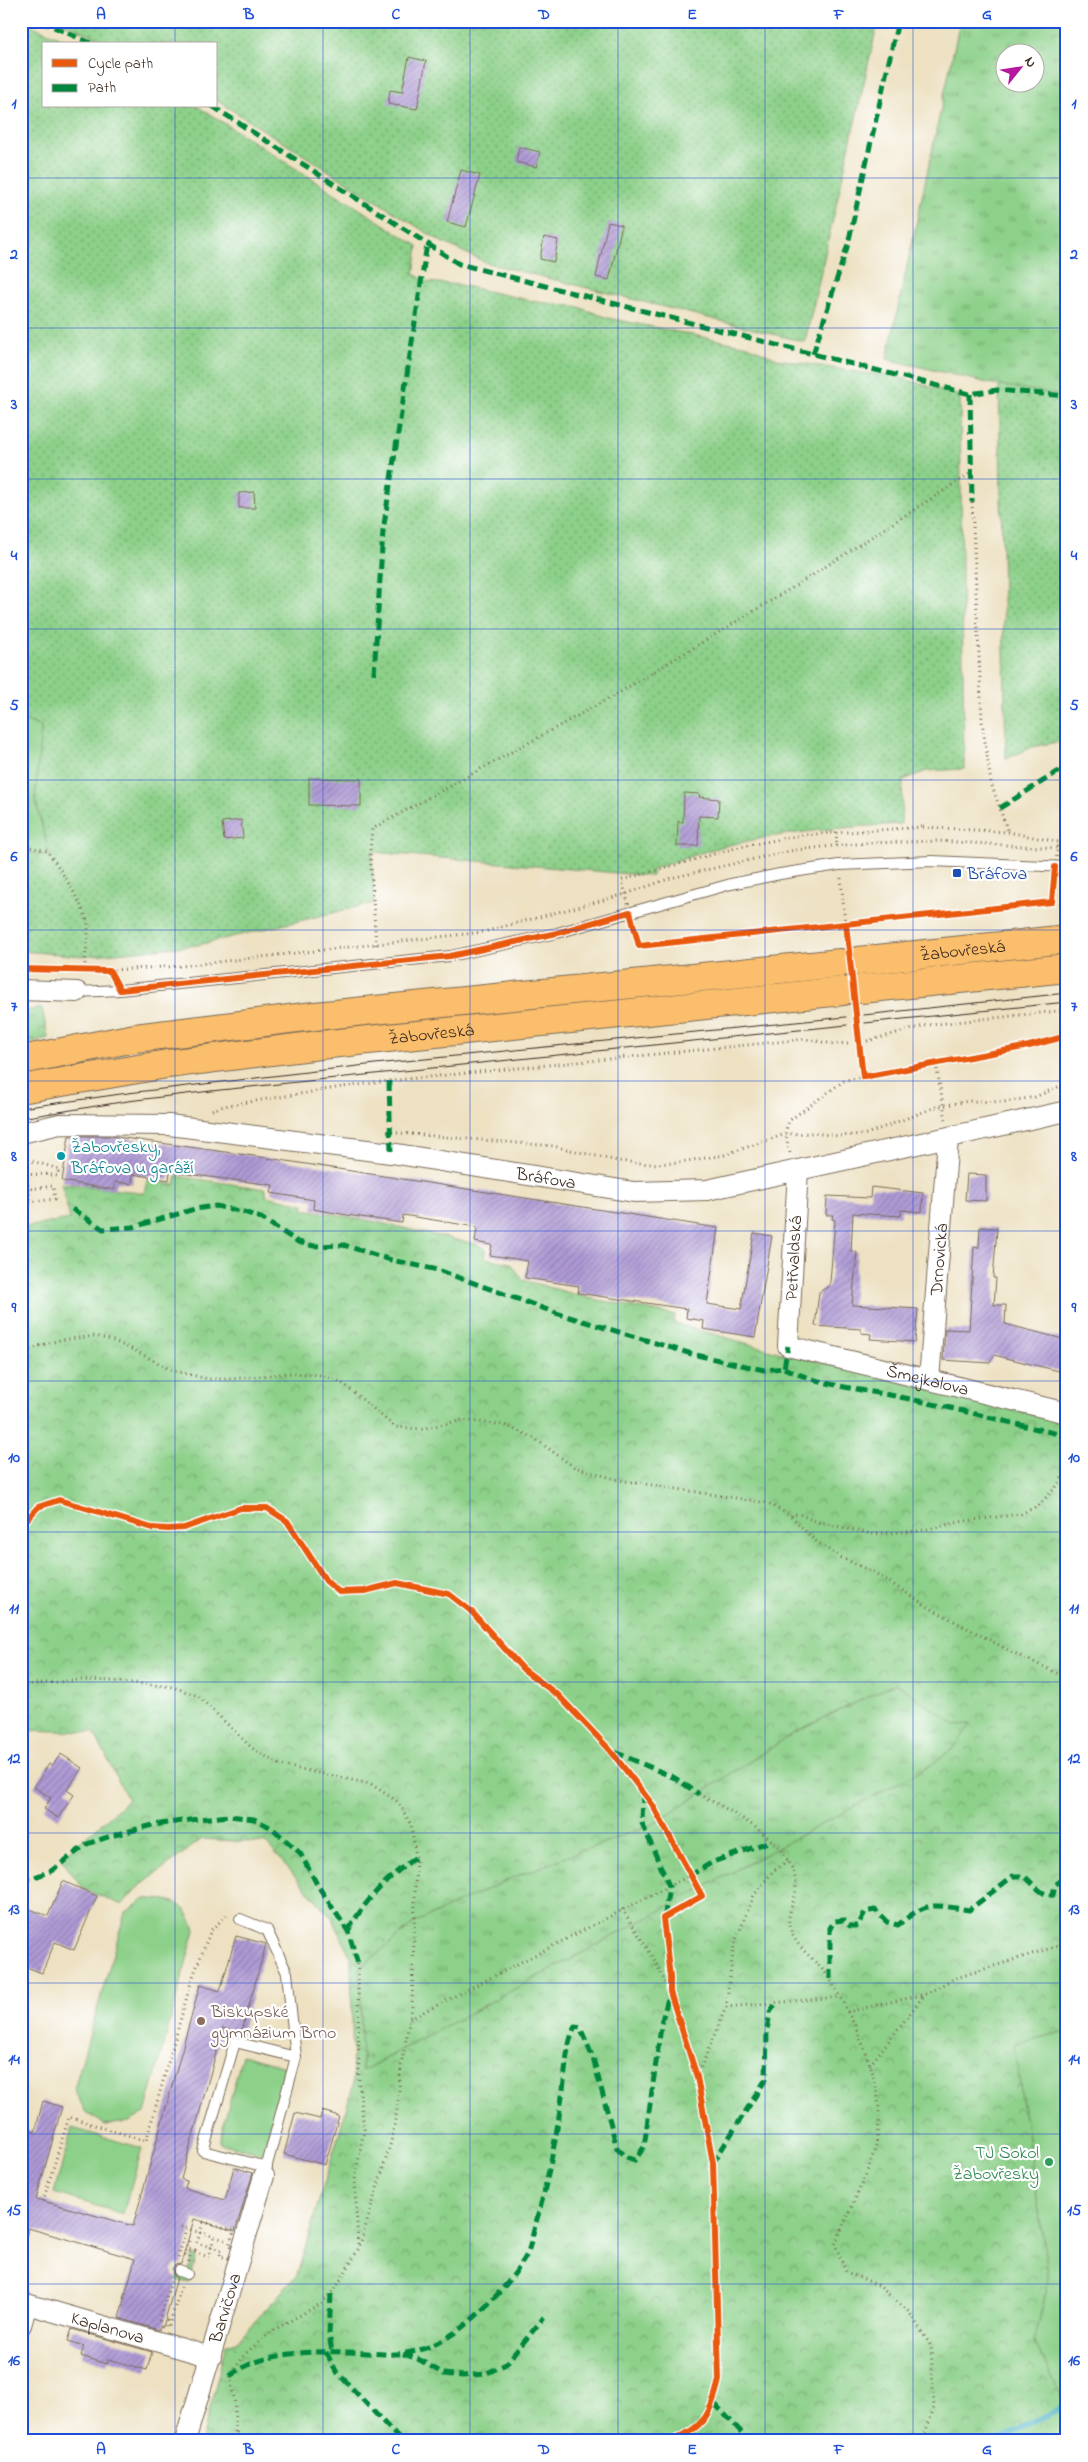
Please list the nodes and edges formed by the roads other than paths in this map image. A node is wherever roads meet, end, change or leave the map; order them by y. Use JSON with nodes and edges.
{"nodes":[{"id":1,"x":1067,"y":867,"type":"edge"},
{"id":2,"x":1067,"y":938,"type":"edge"},
{"id":3,"x":1067,"y":968,"type":"edge"},
{"id":4,"x":21,"y":990,"type":"edge"},
{"id":5,"x":77,"y":992,"type":"joint"},
{"id":6,"x":21,"y":1060,"type":"edge"},
{"id":7,"x":21,"y":1089,"type":"edge"},
{"id":8,"x":1067,"y":1111,"type":"edge"},
{"id":9,"x":25,"y":1131,"type":"edge"},
{"id":10,"x":948,"y":1138,"type":"junction"},
{"id":11,"x":798,"y":1170,"type":"junction"},
{"id":12,"x":788,"y":1346,"type":"joint"},
{"id":13,"x":929,"y":1380,"type":"junction"},
{"id":14,"x":1067,"y":1413,"type":"edge"},
{"id":15,"x":240,"y":1919,"type":"road end"},
{"id":16,"x":296,"y":2057,"type":"junction"},
{"id":17,"x":266,"y":2171,"type":"junction"},
{"id":18,"x":21,"y":2325,"type":"edge"},
{"id":19,"x":211,"y":2357,"type":"junction"},
{"id":20,"x":185,"y":2441,"type":"edge"}],
"edges":[{"from":1,"to":5,"type":"lane"},
{"from":2,"to":6,"type":"highway","name":"Žabovřeská"},
{"from":3,"to":7,"type":"highway","name":"Žabovřeská"},
{"from":4,"to":5,"type":"street"},
{"from":8,"to":10,"type":"street","name":"Bráfova"},
{"from":9,"to":11,"type":"street","name":"Bráfova"},
{"from":10,"to":11,"type":"street","name":"Bráfova"},
{"from":10,"to":13,"type":"street","name":"Drnovická"},
{"from":11,"to":12,"type":"street","name":"Petřvaldská"},
{"from":12,"to":13,"type":"street","name":"Šmejkalova"},
{"from":13,"to":14,"type":"street","name":"Šmejkalova"},
{"from":15,"to":16,"type":"lane"},
{"from":16,"to":17,"type":"lane"},
{"from":16,"to":17,"type":"lane"},
{"from":17,"to":19,"type":"street","name":"Barvičova"},
{"from":18,"to":19,"type":"street","name":"Kaplanova"},
{"from":19,"to":20,"type":"street","name":"Barvičova"}]}
